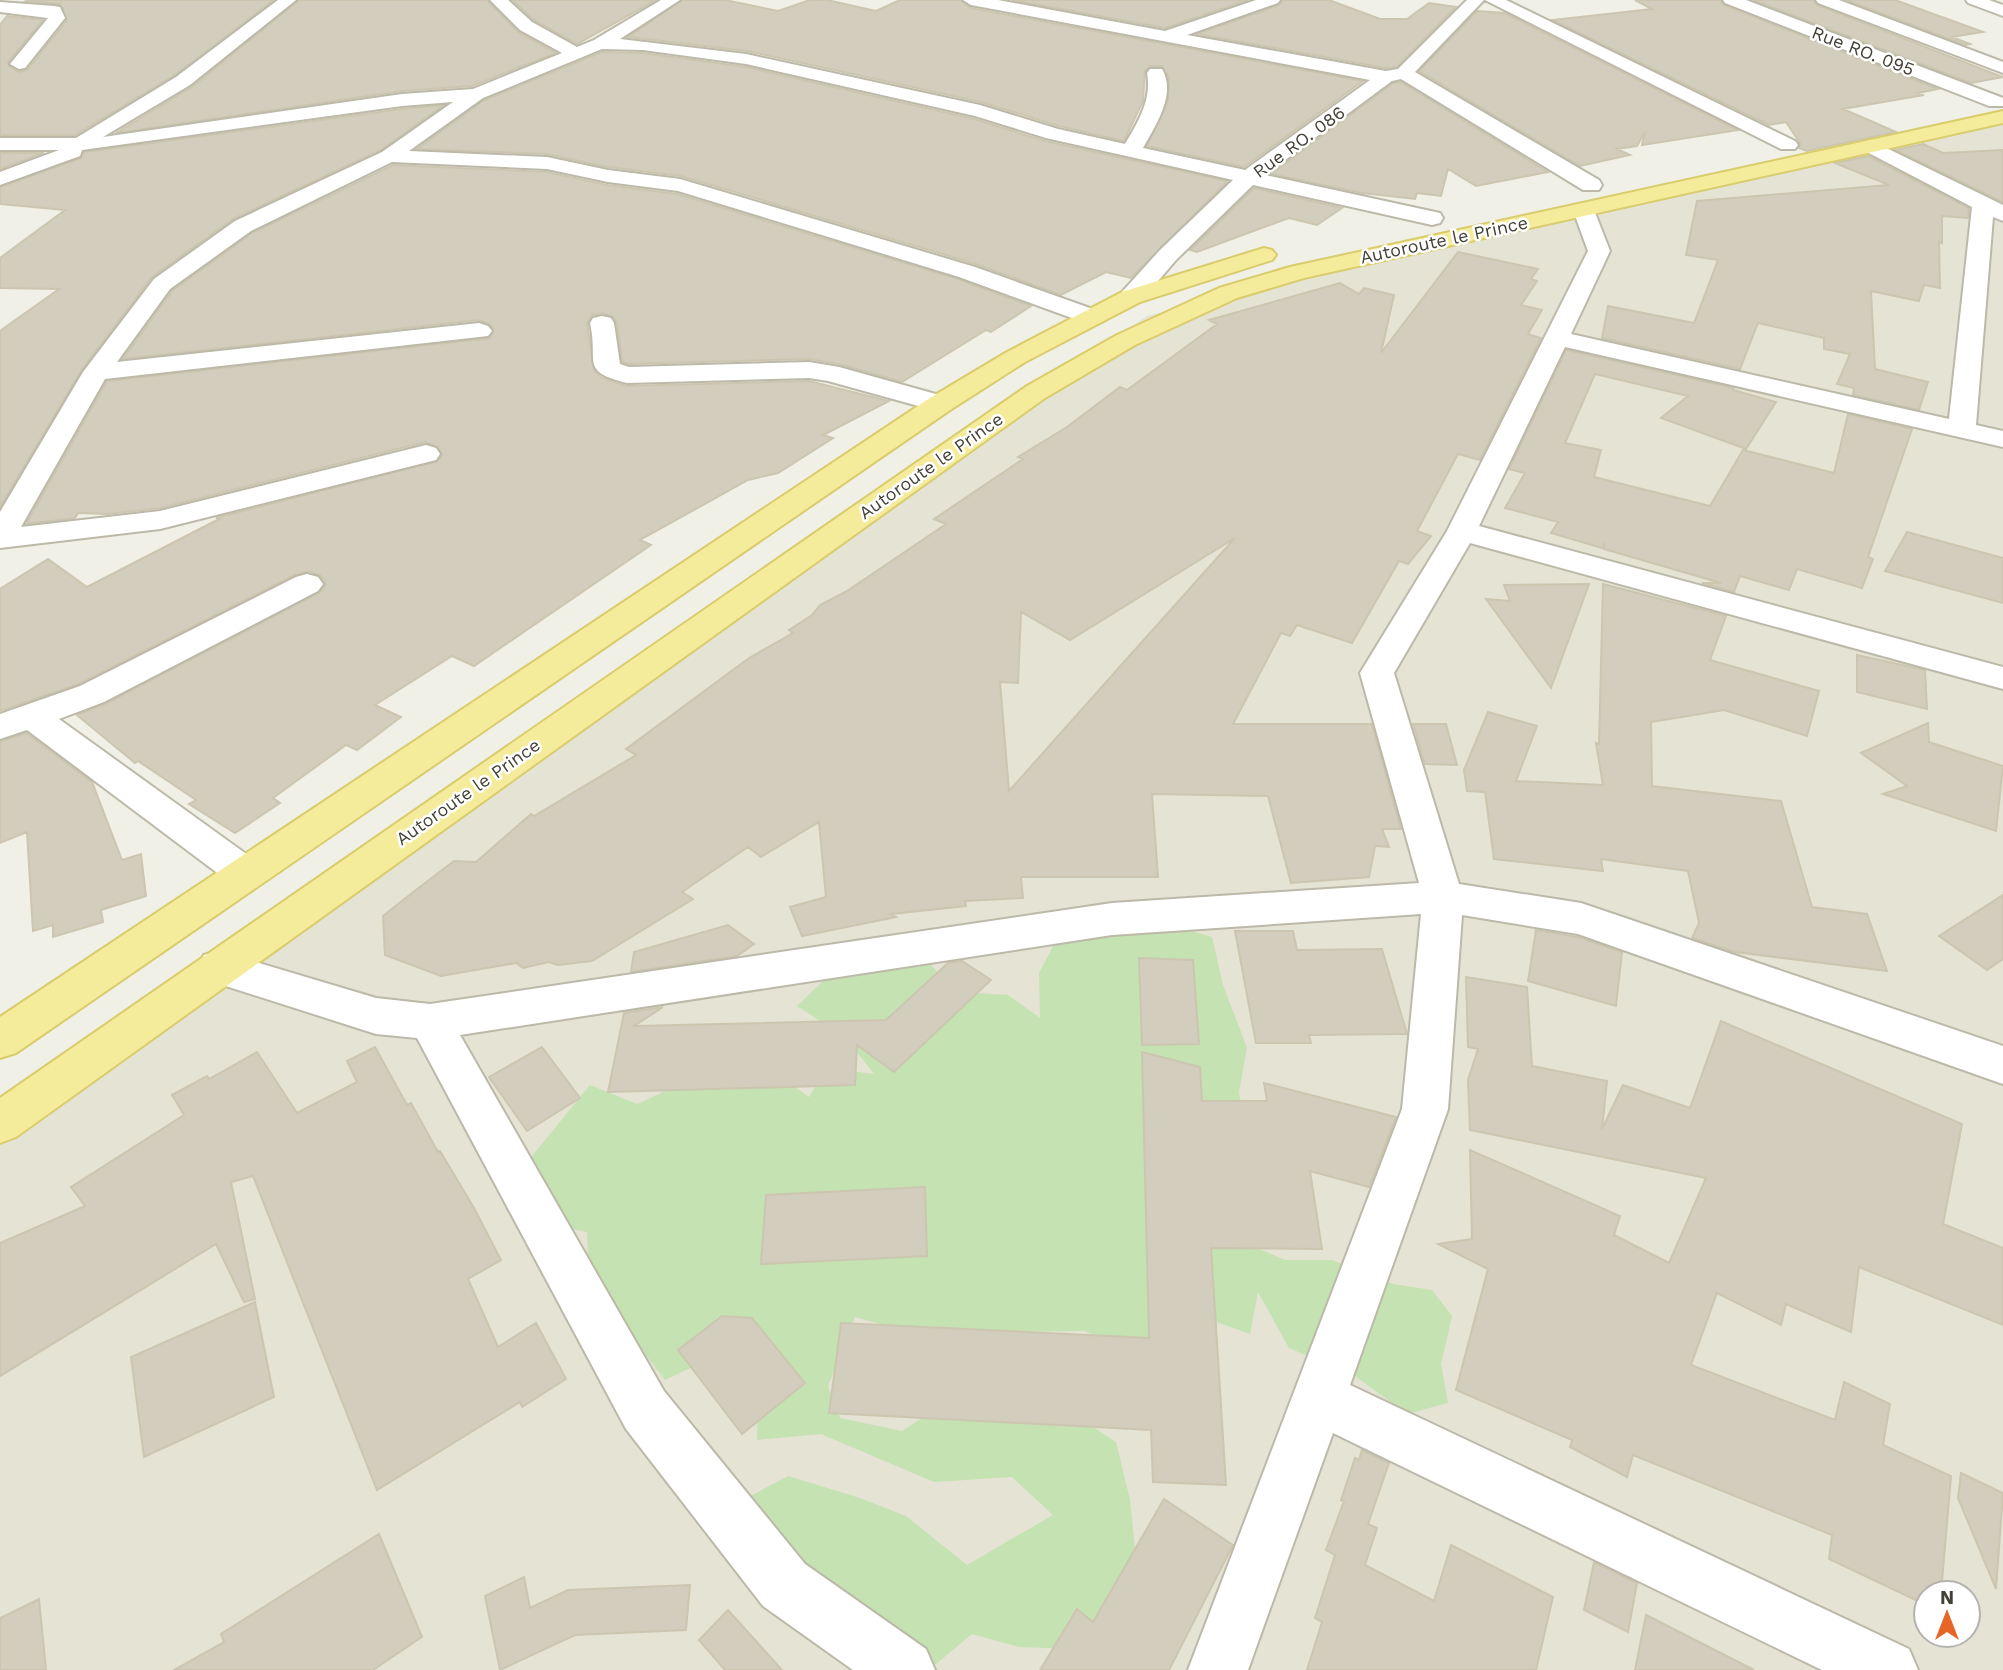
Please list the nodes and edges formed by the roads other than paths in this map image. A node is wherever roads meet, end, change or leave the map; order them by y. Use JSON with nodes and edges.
{"nodes":[{"id":1,"x":288,"y":0,"type":"edge"},
{"id":2,"x":498,"y":0,"type":"edge"},
{"id":3,"x":672,"y":0,"type":"edge"},
{"id":4,"x":971,"y":0,"type":"edge"},
{"id":5,"x":1272,"y":0,"type":"edge"},
{"id":6,"x":1446,"y":0,"type":"edge"},
{"id":7,"x":1493,"y":0,"type":"edge"},
{"id":8,"x":1731,"y":0,"type":"edge"},
{"id":9,"x":1824,"y":0,"type":"edge"},
{"id":10,"x":1976,"y":0,"type":"edge"},
{"id":11,"x":1474,"y":2,"type":"edge"},
{"id":12,"x":0,"y":7,"type":"edge"},
{"id":13,"x":2003,"y":10,"type":"edge"},
{"id":14,"x":1162,"y":37,"type":"junction"},
{"id":15,"x":600,"y":44,"type":"junction"},
{"id":16,"x":576,"y":54,"type":"junction"},
{"id":17,"x":19,"y":64,"type":"dead end"},
{"id":18,"x":2003,"y":68,"type":"edge"},
{"id":19,"x":1156,"y":73,"type":"dead end"},
{"id":20,"x":1396,"y":75,"type":"junction"},
{"id":21,"x":476,"y":94,"type":"junction"},
{"id":22,"x":2001,"y":107,"type":"edge"},
{"id":23,"x":87,"y":143,"type":"junction"},
{"id":24,"x":0,"y":144,"type":"edge"},
{"id":25,"x":1788,"y":145,"type":"junction"},
{"id":26,"x":1870,"y":146,"type":"junction"},
{"id":27,"x":1131,"y":151,"type":"junction"},
{"id":28,"x":389,"y":156,"type":"junction"},
{"id":29,"x":1251,"y":176,"type":"junction"},
{"id":30,"x":0,"y":179,"type":"edge"},
{"id":31,"x":1587,"y":197,"type":"junction"},
{"id":32,"x":1993,"y":209,"type":"edge"},
{"id":33,"x":1432,"y":218,"type":"junction"},
{"id":34,"x":1131,"y":297,"type":"junction"},
{"id":35,"x":1092,"y":317,"type":"junction"},
{"id":36,"x":602,"y":323,"type":"dead end"},
{"id":37,"x":479,"y":331,"type":"dead end"},
{"id":38,"x":1557,"y":338,"type":"junction"},
{"id":39,"x":96,"y":372,"type":"junction"},
{"id":40,"x":940,"y":404,"type":"junction"},
{"id":41,"x":1962,"y":430,"type":"junction"},
{"id":42,"x":2003,"y":439,"type":"edge"},
{"id":43,"x":426,"y":454,"type":"dead end"},
{"id":44,"x":1462,"y":531,"type":"junction"},
{"id":45,"x":0,"y":539,"type":"edge"},
{"id":46,"x":307,"y":584,"type":"dead end"},
{"id":47,"x":2003,"y":678,"type":"edge"},
{"id":48,"x":15,"y":722,"type":"edge"},
{"id":49,"x":246,"y":874,"type":"junction"},
{"id":50,"x":1443,"y":897,"type":"junction"},
{"id":51,"x":219,"y":967,"type":"junction"},
{"id":52,"x":429,"y":1022,"type":"junction"},
{"id":53,"x":0,"y":1040,"type":"edge"},
{"id":54,"x":2003,"y":1065,"type":"edge"},
{"id":55,"x":0,"y":1122,"type":"edge"},
{"id":56,"x":1318,"y":1398,"type":"junction"},
{"id":57,"x":905,"y":1670,"type":"edge"},
{"id":58,"x":1218,"y":1670,"type":"edge"},
{"id":59,"x":1888,"y":1670,"type":"edge"}],
"edges":[{"from":1,"to":23,"type":"street"},
{"from":2,"to":16,"type":"street"},
{"from":3,"to":15,"type":"street"},
{"from":4,"to":14,"type":"street"},
{"from":5,"to":14,"type":"street"},
{"from":6,"to":11,"type":"street"},
{"from":7,"to":25,"type":"street"},
{"from":8,"to":22,"type":"street","name":"Rue RO. 095"},
{"from":9,"to":18,"type":"street"},
{"from":10,"to":13,"type":"street"},
{"from":11,"to":20,"type":"street","name":"Rue RO. 086"},
{"from":12,"to":17,"type":"street"},
{"from":14,"to":20,"type":"street"},
{"from":15,"to":16,"type":"street"},
{"from":15,"to":27,"type":"street"},
{"from":16,"to":21,"type":"street"},
{"from":19,"to":27,"type":"street"},
{"from":20,"to":29,"type":"street","name":"Rue RO. 086"},
{"from":20,"to":31,"type":"street"},
{"from":21,"to":23,"type":"street"},
{"from":21,"to":28,"type":"street"},
{"from":22,"to":25,"type":"main road","name":"Autoroute le Prince"},
{"from":22,"to":26,"type":"main road","name":"Autoroute le Prince"},
{"from":23,"to":24,"type":"street"},
{"from":23,"to":30,"type":"street"},
{"from":25,"to":31,"type":"main road","name":"Autoroute le Prince"},
{"from":26,"to":31,"type":"main road","name":"Autoroute le Prince"},
{"from":26,"to":32,"type":"street"},
{"from":27,"to":29,"type":"street"},
{"from":28,"to":35,"type":"street"},
{"from":28,"to":39,"type":"street"},
{"from":29,"to":33,"type":"street"},
{"from":29,"to":34,"type":"street","name":"Rue RO. 086"},
{"from":31,"to":33,"type":"main road","name":"Autoroute le Prince"},
{"from":31,"to":38,"type":"street"},
{"from":31,"to":51,"type":"main road","name":"Autoroute le Prince"},
{"from":32,"to":41,"type":"street"},
{"from":33,"to":34,"type":"main road","name":"Autoroute le Prince"},
{"from":34,"to":35,"type":"main road","name":"Autoroute le Prince"},
{"from":35,"to":40,"type":"main road","name":"Autoroute le Prince"},
{"from":36,"to":40,"type":"street"},
{"from":37,"to":39,"type":"street"},
{"from":38,"to":41,"type":"street"},
{"from":38,"to":44,"type":"street"},
{"from":39,"to":45,"type":"street"},
{"from":40,"to":49,"type":"main road","name":"Autoroute le Prince"},
{"from":41,"to":42,"type":"street"},
{"from":43,"to":45,"type":"street"},
{"from":44,"to":47,"type":"street"},
{"from":44,"to":50,"type":"street"},
{"from":46,"to":48,"type":"street"},
{"from":48,"to":49,"type":"street"},
{"from":49,"to":53,"type":"main road","name":"Autoroute le Prince"},
{"from":50,"to":52,"type":"street"},
{"from":50,"to":54,"type":"street"},
{"from":50,"to":56,"type":"street"},
{"from":51,"to":52,"type":"street"},
{"from":51,"to":55,"type":"main road","name":"Autoroute le Prince"},
{"from":52,"to":57,"type":"street"},
{"from":56,"to":58,"type":"street"},
{"from":56,"to":59,"type":"street"}]}
